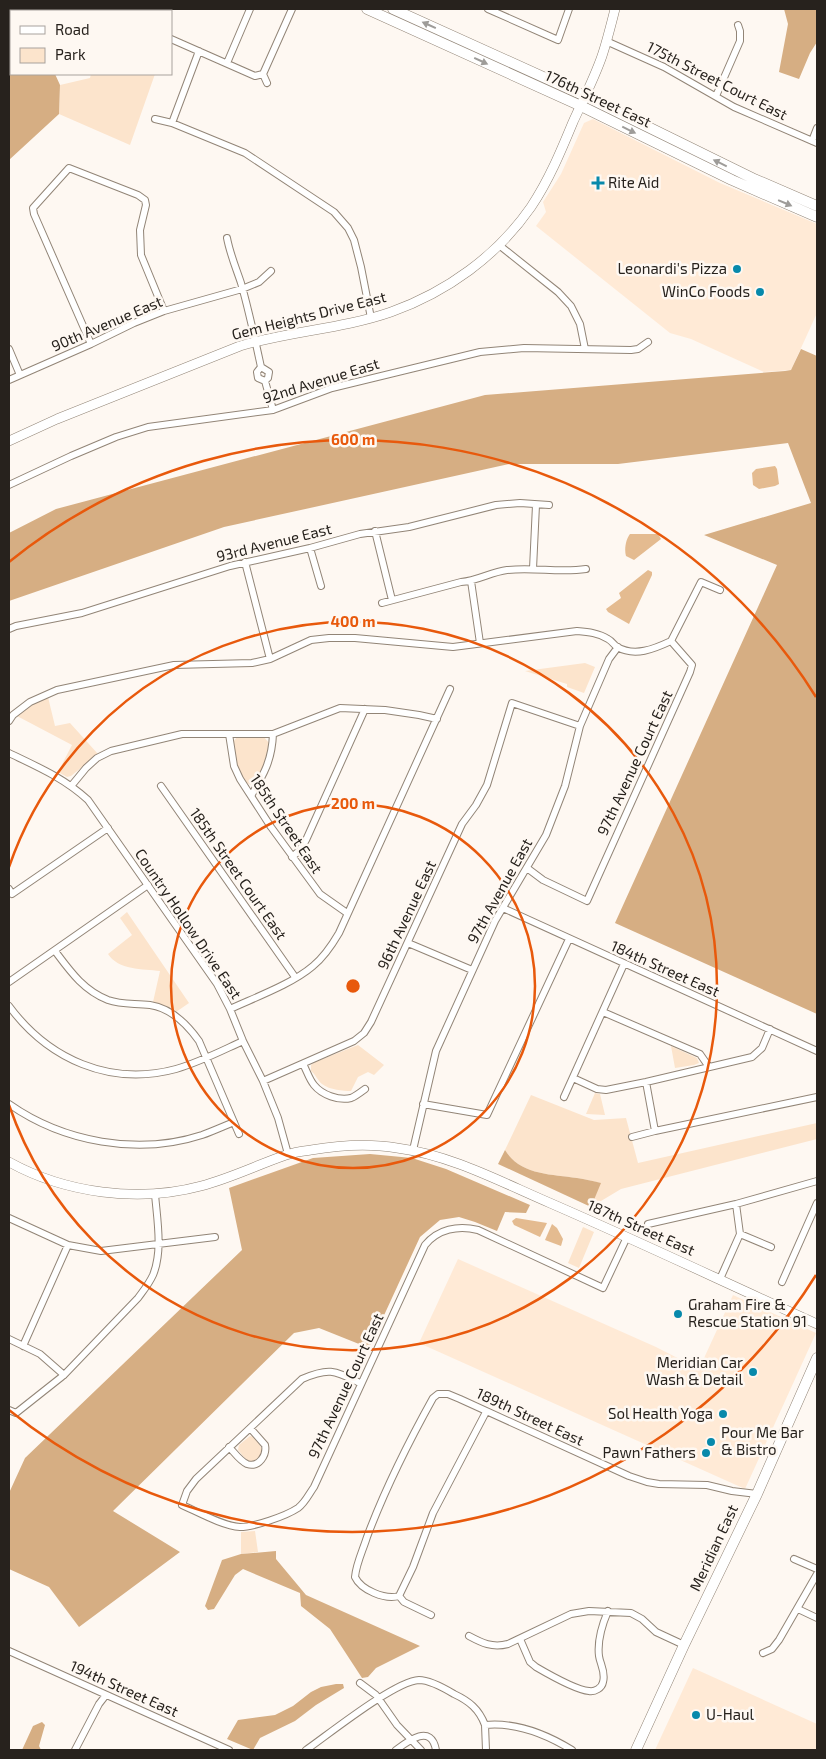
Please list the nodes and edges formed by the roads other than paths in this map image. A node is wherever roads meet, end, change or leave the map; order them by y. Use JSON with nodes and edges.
{"nodes":[{"id":1,"x":250,"y":9,"type":"edge"},
{"id":2,"x":292,"y":9,"type":"edge"},
{"id":3,"x":367,"y":9,"type":"edge"},
{"id":4,"x":393,"y":9,"type":"edge"},
{"id":5,"x":488,"y":9,"type":"edge"},
{"id":6,"x":568,"y":9,"type":"edge"},
{"id":7,"x":615,"y":9,"type":"edge"},
{"id":8,"x":501,"y":12,"type":"edge"},
{"id":9,"x":738,"y":25,"type":"dead end"},
{"id":10,"x":172,"y":39,"type":"edge"},
{"id":11,"x":606,"y":41,"type":"junction"},
{"id":12,"x":199,"y":51,"type":"junction"},
{"id":13,"x":226,"y":63,"type":"junction"},
{"id":14,"x":263,"y":74,"type":"junction"},
{"id":15,"x":267,"y":83,"type":"dead end"},
{"id":16,"x":585,"y":96,"type":"junction"},
{"id":17,"x":716,"y":96,"type":"junction"},
{"id":18,"x":581,"y":106,"type":"junction"},
{"id":19,"x":155,"y":119,"type":"dead end"},
{"id":20,"x":172,"y":124,"type":"junction"},
{"id":21,"x":817,"y":128,"type":"edge"},
{"id":22,"x":815,"y":142,"type":"edge"},
{"id":23,"x":817,"y":206,"type":"edge"},
{"id":24,"x":817,"y":217,"type":"edge"},
{"id":25,"x":227,"y":238,"type":"dead end"},
{"id":26,"x":499,"y":245,"type":"junction"},
{"id":27,"x":271,"y":271,"type":"dead end"},
{"id":28,"x":242,"y":290,"type":"junction"},
{"id":29,"x":164,"y":311,"type":"junction"},
{"id":30,"x":371,"y":318,"type":"junction"},
{"id":31,"x":256,"y":341,"type":"junction"},
{"id":32,"x":648,"y":342,"type":"dead end"},
{"id":33,"x":91,"y":344,"type":"junction"},
{"id":34,"x":9,"y":349,"type":"edge"},
{"id":35,"x":585,"y":349,"type":"junction"},
{"id":36,"x":20,"y":375,"type":"junction"},
{"id":37,"x":9,"y":380,"type":"edge"},
{"id":38,"x":273,"y":410,"type":"junction"},
{"id":39,"x":9,"y":441,"type":"edge"},
{"id":40,"x":9,"y":485,"type":"edge"},
{"id":41,"x":536,"y":505,"type":"junction"},
{"id":42,"x":549,"y":505,"type":"dead end"},
{"id":43,"x":375,"y":531,"type":"junction"},
{"id":44,"x":310,"y":548,"type":"junction"},
{"id":45,"x":246,"y":562,"type":"junction"},
{"id":46,"x":533,"y":569,"type":"junction"},
{"id":47,"x":586,"y":569,"type":"dead end"},
{"id":48,"x":471,"y":581,"type":"junction"},
{"id":49,"x":320,"y":586,"type":"dead end"},
{"id":50,"x":720,"y":590,"type":"dead end"},
{"id":51,"x":392,"y":600,"type":"junction"},
{"id":52,"x":382,"y":603,"type":"dead end"},
{"id":53,"x":9,"y":630,"type":"edge"},
{"id":54,"x":671,"y":641,"type":"junction"},
{"id":55,"x":480,"y":643,"type":"junction"},
{"id":56,"x":618,"y":647,"type":"junction"},
{"id":57,"x":270,"y":659,"type":"junction"},
{"id":58,"x":450,"y":689,"type":"dead end"},
{"id":59,"x":365,"y":709,"type":"junction"},
{"id":60,"x":437,"y":719,"type":"junction"},
{"id":61,"x":9,"y":721,"type":"edge"},
{"id":62,"x":580,"y":726,"type":"junction"},
{"id":63,"x":229,"y":734,"type":"junction"},
{"id":64,"x":273,"y":734,"type":"junction"},
{"id":65,"x":9,"y":753,"type":"edge"},
{"id":66,"x":72,"y":785,"type":"junction"},
{"id":67,"x":161,"y":786,"type":"dead end"},
{"id":68,"x":251,"y":796,"type":"junction"},
{"id":69,"x":108,"y":828,"type":"junction"},
{"id":70,"x":292,"y":857,"type":"junction"},
{"id":71,"x":527,"y":868,"type":"junction"},
{"id":72,"x":148,"y":885,"type":"junction"},
{"id":73,"x":10,"y":892,"type":"edge"},
{"id":74,"x":503,"y":908,"type":"junction"},
{"id":75,"x":347,"y":913,"type":"junction"},
{"id":76,"x":569,"y":939,"type":"junction"},
{"id":77,"x":408,"y":943,"type":"junction"},
{"id":78,"x":55,"y":951,"type":"junction"},
{"id":79,"x":624,"y":964,"type":"junction"},
{"id":80,"x":472,"y":970,"type":"junction"},
{"id":81,"x":295,"y":977,"type":"junction"},
{"id":82,"x":9,"y":982,"type":"edge"},
{"id":83,"x":9,"y":1006,"type":"edge"},
{"id":84,"x":230,"y":1009,"type":"junction"},
{"id":85,"x":603,"y":1012,"type":"junction"},
{"id":86,"x":770,"y":1030,"type":"junction"},
{"id":87,"x":243,"y":1041,"type":"junction"},
{"id":88,"x":817,"y":1051,"type":"edge"},
{"id":89,"x":206,"y":1058,"type":"junction"},
{"id":90,"x":303,"y":1064,"type":"junction"},
{"id":91,"x":709,"y":1068,"type":"junction"},
{"id":92,"x":573,"y":1078,"type":"junction"},
{"id":93,"x":263,"y":1081,"type":"junction"},
{"id":94,"x":646,"y":1082,"type":"junction"},
{"id":95,"x":365,"y":1089,"type":"dead end"},
{"id":96,"x":564,"y":1097,"type":"dead end"},
{"id":97,"x":817,"y":1097,"type":"edge"},
{"id":98,"x":9,"y":1104,"type":"edge"},
{"id":99,"x":423,"y":1104,"type":"junction"},
{"id":100,"x":234,"y":1122,"type":"junction"},
{"id":101,"x":655,"y":1131,"type":"junction"},
{"id":102,"x":239,"y":1134,"type":"dead end"},
{"id":103,"x":632,"y":1138,"type":"dead end"},
{"id":104,"x":414,"y":1150,"type":"junction"},
{"id":105,"x":288,"y":1154,"type":"junction"},
{"id":106,"x":9,"y":1162,"type":"edge"},
{"id":107,"x":817,"y":1181,"type":"edge"},
{"id":108,"x":156,"y":1194,"type":"junction"},
{"id":109,"x":817,"y":1203,"type":"edge"},
{"id":110,"x":736,"y":1204,"type":"junction"},
{"id":111,"x":9,"y":1218,"type":"edge"},
{"id":112,"x":648,"y":1224,"type":"dead end"},
{"id":113,"x":740,"y":1234,"type":"junction"},
{"id":114,"x":215,"y":1237,"type":"dead end"},
{"id":115,"x":627,"y":1237,"type":"junction"},
{"id":116,"x":158,"y":1244,"type":"junction"},
{"id":117,"x":68,"y":1245,"type":"junction"},
{"id":118,"x":772,"y":1247,"type":"dead end"},
{"id":119,"x":720,"y":1279,"type":"junction"},
{"id":120,"x":782,"y":1282,"type":"dead end"},
{"id":121,"x":817,"y":1324,"type":"edge"},
{"id":122,"x":9,"y":1339,"type":"edge"},
{"id":123,"x":23,"y":1346,"type":"junction"},
{"id":124,"x":817,"y":1358,"type":"edge"},
{"id":125,"x":64,"y":1375,"type":"junction"},
{"id":126,"x":360,"y":1383,"type":"junction"},
{"id":127,"x":9,"y":1410,"type":"edge"},
{"id":128,"x":486,"y":1412,"type":"junction"},
{"id":129,"x":250,"y":1428,"type":"junction"},
{"id":130,"x":230,"y":1448,"type":"junction"},
{"id":131,"x":757,"y":1494,"type":"junction"},
{"id":132,"x":794,"y":1559,"type":"dead end"},
{"id":133,"x":817,"y":1569,"type":"edge"},
{"id":134,"x":817,"y":1574,"type":"edge"},
{"id":135,"x":399,"y":1596,"type":"junction"},
{"id":136,"x":798,"y":1609,"type":"junction"},
{"id":137,"x":608,"y":1611,"type":"junction"},
{"id":138,"x":431,"y":1615,"type":"dead end"},
{"id":139,"x":817,"y":1618,"type":"edge"},
{"id":140,"x":469,"y":1636,"type":"dead end"},
{"id":141,"x":520,"y":1639,"type":"junction"},
{"id":142,"x":684,"y":1645,"type":"junction"},
{"id":143,"x":9,"y":1650,"type":"edge"},
{"id":144,"x":763,"y":1653,"type":"dead end"},
{"id":145,"x":360,"y":1683,"type":"dead end"},
{"id":146,"x":106,"y":1695,"type":"junction"},
{"id":147,"x":378,"y":1699,"type":"junction"},
{"id":148,"x":485,"y":1725,"type":"junction"},
{"id":149,"x":410,"y":1740,"type":"junction"},
{"id":150,"x":224,"y":1749,"type":"edge"},
{"id":151,"x":75,"y":1750,"type":"edge"},
{"id":152,"x":306,"y":1750,"type":"edge"},
{"id":153,"x":396,"y":1750,"type":"edge"},
{"id":154,"x":421,"y":1750,"type":"edge"},
{"id":155,"x":436,"y":1750,"type":"edge"},
{"id":156,"x":486,"y":1750,"type":"edge"},
{"id":157,"x":572,"y":1750,"type":"edge"},
{"id":158,"x":636,"y":1750,"type":"edge"}],
"edges":[{"from":1,"to":13,"type":"street"},
{"from":2,"to":14,"type":"street"},
{"from":3,"to":18,"type":"main road","name":"176th Street East","one_way":true},
{"from":16,"to":4,"type":"main road","name":"176th Street East","one_way":true},
{"from":5,"to":8,"type":"street"},
{"from":6,"to":8,"type":"street"},
{"from":7,"to":11,"type":"street","name":"Gem Heights Drive East"},
{"from":9,"to":17,"type":"street"},
{"from":10,"to":12,"type":"street"},
{"from":11,"to":16,"type":"street","name":"Gem Heights Drive East"},
{"from":11,"to":17,"type":"street","name":"175th Street Court East"},
{"from":12,"to":13,"type":"street"},
{"from":12,"to":20,"type":"street"},
{"from":13,"to":14,"type":"street"},
{"from":14,"to":15,"type":"street"},
{"from":16,"to":18,"type":"street","name":"Gem Heights Drive East"},
{"from":23,"to":16,"type":"main road","name":"176th Street East","one_way":true},
{"from":17,"to":22,"type":"street","name":"175th Street Court East"},
{"from":18,"to":24,"type":"main road","name":"176th Street East","one_way":true},
{"from":18,"to":26,"type":"street","name":"Gem Heights Drive East"},
{"from":19,"to":20,"type":"street"},
{"from":20,"to":30,"type":"street"},
{"from":21,"to":22,"type":"street"},
{"from":25,"to":28,"type":"street"},
{"from":26,"to":30,"type":"street","name":"Gem Heights Drive East"},
{"from":26,"to":35,"type":"street"},
{"from":27,"to":28,"type":"street","name":"90th Avenue East"},
{"from":28,"to":29,"type":"street","name":"90th Avenue East"},
{"from":28,"to":31,"type":"street"},
{"from":29,"to":33,"type":"street","name":"90th Avenue East"},
{"from":29,"to":33,"type":"street"},
{"from":30,"to":31,"type":"street","name":"Gem Heights Drive East"},
{"from":31,"to":38,"type":"street"},
{"from":31,"to":39,"type":"street","name":"Gem Heights Drive East"},
{"from":32,"to":35,"type":"street","name":"92nd Avenue East"},
{"from":33,"to":36,"type":"street","name":"90th Avenue East"},
{"from":34,"to":36,"type":"street"},
{"from":35,"to":38,"type":"street","name":"92nd Avenue East"},
{"from":36,"to":37,"type":"street","name":"90th Avenue East"},
{"from":38,"to":40,"type":"street","name":"92nd Avenue East"},
{"from":41,"to":42,"type":"street","name":"93rd Avenue East"},
{"from":41,"to":43,"type":"street","name":"93rd Avenue East"},
{"from":41,"to":46,"type":"street"},
{"from":43,"to":44,"type":"street","name":"93rd Avenue East"},
{"from":43,"to":51,"type":"street"},
{"from":44,"to":45,"type":"street","name":"93rd Avenue East"},
{"from":44,"to":49,"type":"street"},
{"from":45,"to":53,"type":"street","name":"93rd Avenue East"},
{"from":45,"to":57,"type":"street"},
{"from":46,"to":47,"type":"street"},
{"from":46,"to":48,"type":"street"},
{"from":48,"to":51,"type":"street"},
{"from":48,"to":55,"type":"street"},
{"from":50,"to":54,"type":"street"},
{"from":51,"to":52,"type":"street"},
{"from":54,"to":56,"type":"street"},
{"from":54,"to":71,"type":"street","name":"97th Avenue Court East"},
{"from":55,"to":56,"type":"street"},
{"from":55,"to":57,"type":"street"},
{"from":56,"to":62,"type":"street","name":"97th Avenue East"},
{"from":57,"to":61,"type":"street"},
{"from":58,"to":60,"type":"street"},
{"from":59,"to":60,"type":"street"},
{"from":59,"to":64,"type":"street"},
{"from":59,"to":70,"type":"street"},
{"from":60,"to":75,"type":"street"},
{"from":62,"to":71,"type":"street","name":"97th Avenue East"},
{"from":62,"to":77,"type":"street","name":"96th Avenue East"},
{"from":63,"to":64,"type":"street"},
{"from":63,"to":66,"type":"street"},
{"from":63,"to":68,"type":"street","name":"185th Street East"},
{"from":64,"to":68,"type":"street"},
{"from":65,"to":66,"type":"street","name":"Country Hollow Drive East"},
{"from":66,"to":69,"type":"street","name":"Country Hollow Drive East"},
{"from":67,"to":81,"type":"street","name":"185th Street Court East"},
{"from":68,"to":70,"type":"street","name":"185th Street East"},
{"from":69,"to":72,"type":"street","name":"Country Hollow Drive East"},
{"from":69,"to":73,"type":"street"},
{"from":70,"to":75,"type":"street","name":"185th Street East"},
{"from":71,"to":74,"type":"street","name":"97th Avenue East"},
{"from":72,"to":78,"type":"street"},
{"from":72,"to":84,"type":"street","name":"Country Hollow Drive East"},
{"from":74,"to":76,"type":"street","name":"184th Street East"},
{"from":74,"to":80,"type":"street","name":"97th Avenue East"},
{"from":75,"to":81,"type":"street"},
{"from":76,"to":79,"type":"street","name":"184th Street East"},
{"from":76,"to":99,"type":"street"},
{"from":77,"to":80,"type":"street"},
{"from":77,"to":90,"type":"street","name":"96th Avenue East"},
{"from":78,"to":82,"type":"street"},
{"from":78,"to":89,"type":"street"},
{"from":79,"to":85,"type":"street"},
{"from":79,"to":86,"type":"street","name":"184th Street East"},
{"from":80,"to":99,"type":"street","name":"97th Avenue East"},
{"from":81,"to":84,"type":"street"},
{"from":83,"to":89,"type":"street"},
{"from":84,"to":87,"type":"street","name":"Country Hollow Drive East"},
{"from":85,"to":91,"type":"street"},
{"from":85,"to":92,"type":"street"},
{"from":86,"to":88,"type":"street","name":"184th Street East"},
{"from":86,"to":91,"type":"street"},
{"from":87,"to":89,"type":"street"},
{"from":87,"to":93,"type":"street","name":"Country Hollow Drive East"},
{"from":89,"to":100,"type":"street"},
{"from":90,"to":93,"type":"street","name":"96th Avenue East"},
{"from":90,"to":95,"type":"street"},
{"from":91,"to":94,"type":"street"},
{"from":92,"to":94,"type":"street"},
{"from":92,"to":96,"type":"street"},
{"from":93,"to":105,"type":"street","name":"Country Hollow Drive East"},
{"from":94,"to":101,"type":"street"},
{"from":97,"to":101,"type":"street"},
{"from":98,"to":100,"type":"street"},
{"from":99,"to":104,"type":"street","name":"97th Avenue East"},
{"from":100,"to":102,"type":"street"},
{"from":101,"to":103,"type":"street"},
{"from":104,"to":105,"type":"street"},
{"from":104,"to":115,"type":"street","name":"187th Street East"},
{"from":105,"to":108,"type":"street"},
{"from":106,"to":108,"type":"street"},
{"from":107,"to":110,"type":"street"},
{"from":108,"to":116,"type":"street"},
{"from":109,"to":120,"type":"street"},
{"from":110,"to":112,"type":"street"},
{"from":110,"to":113,"type":"street"},
{"from":111,"to":117,"type":"street"},
{"from":113,"to":118,"type":"street"},
{"from":113,"to":119,"type":"street"},
{"from":114,"to":116,"type":"street"},
{"from":115,"to":119,"type":"street","name":"187th Street East"},
{"from":115,"to":126,"type":"street","name":"97th Avenue Court East"},
{"from":116,"to":117,"type":"street"},
{"from":116,"to":125,"type":"street"},
{"from":117,"to":123,"type":"street"},
{"from":119,"to":121,"type":"street","name":"187th Street East"},
{"from":122,"to":123,"type":"street"},
{"from":123,"to":125,"type":"street"},
{"from":124,"to":131,"type":"main road","name":"Meridian East"},
{"from":125,"to":127,"type":"street"},
{"from":126,"to":129,"type":"street"},
{"from":126,"to":130,"type":"street","name":"97th Avenue Court East"},
{"from":128,"to":131,"type":"street","name":"189th Street East"},
{"from":128,"to":135,"type":"street"},
{"from":128,"to":135,"type":"street","name":"189th Street East"},
{"from":129,"to":130,"type":"street"},
{"from":129,"to":130,"type":"street"},
{"from":131,"to":142,"type":"main road","name":"Meridian East"},
{"from":132,"to":133,"type":"street"},
{"from":134,"to":136,"type":"street"},
{"from":135,"to":138,"type":"street"},
{"from":136,"to":139,"type":"street"},
{"from":136,"to":144,"type":"street"},
{"from":137,"to":141,"type":"street"},
{"from":137,"to":141,"type":"street"},
{"from":137,"to":142,"type":"street"},
{"from":140,"to":141,"type":"street"},
{"from":142,"to":158,"type":"main road","name":"Meridian East"},
{"from":143,"to":146,"type":"street","name":"194th Street East"},
{"from":145,"to":147,"type":"street"},
{"from":146,"to":150,"type":"street","name":"194th Street East"},
{"from":146,"to":151,"type":"street"},
{"from":147,"to":148,"type":"street"},
{"from":147,"to":149,"type":"street"},
{"from":147,"to":152,"type":"street"},
{"from":148,"to":156,"type":"street"},
{"from":148,"to":157,"type":"street"},
{"from":149,"to":153,"type":"street"},
{"from":149,"to":154,"type":"street"},
{"from":149,"to":155,"type":"street"}]}
